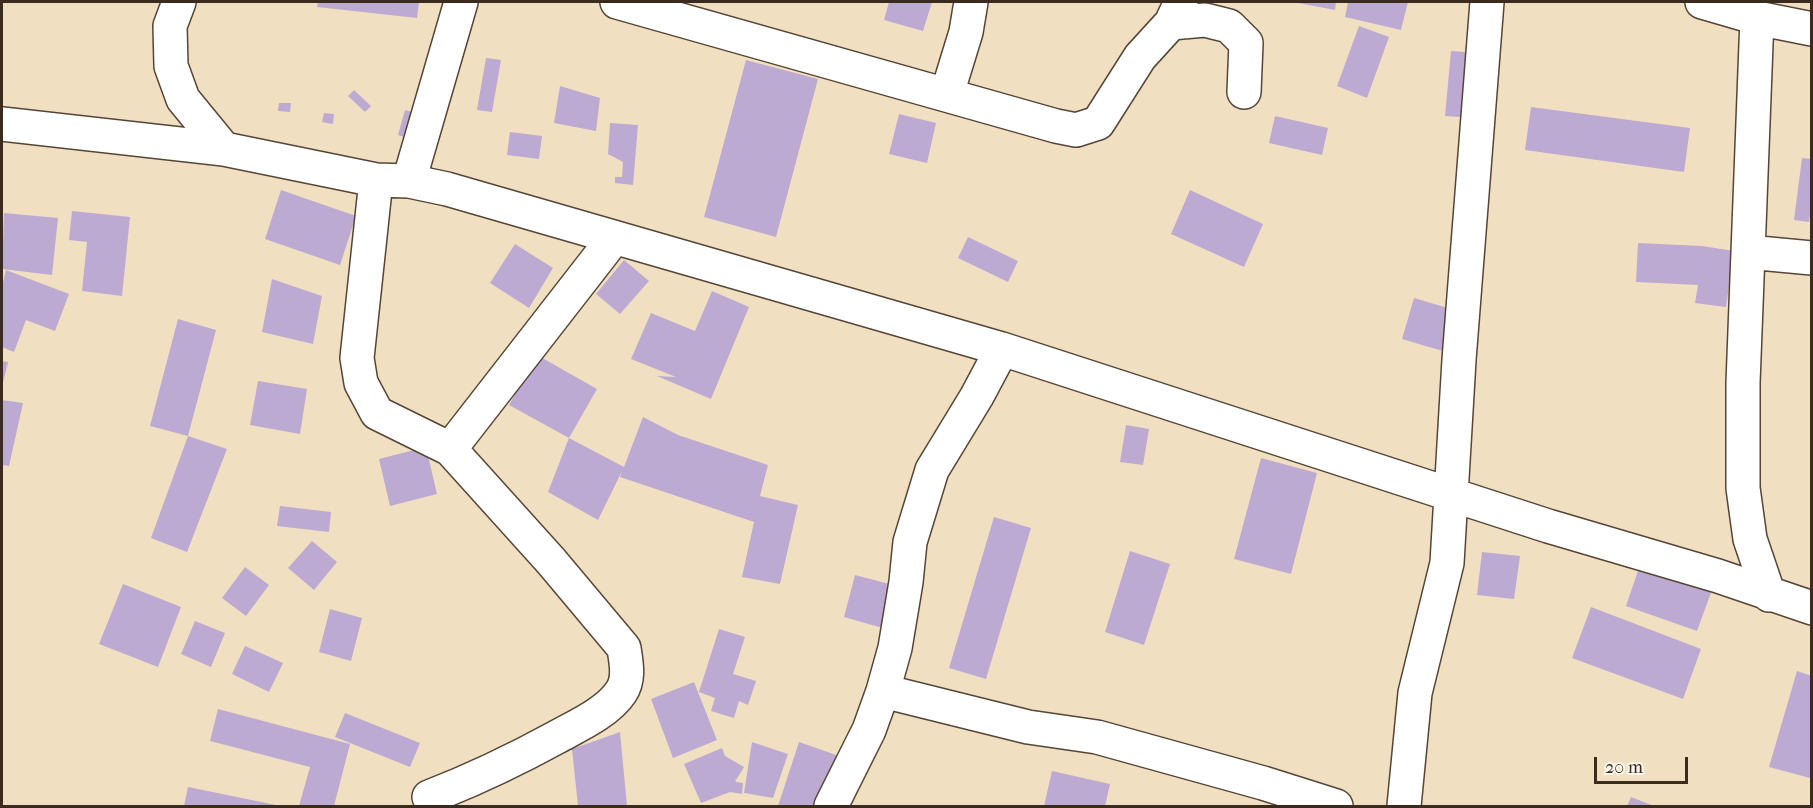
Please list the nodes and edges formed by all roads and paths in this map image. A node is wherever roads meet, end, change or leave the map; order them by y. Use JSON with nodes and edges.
{"nodes":[{"id":1,"x":179,"y":2,"type":"edge"},
{"id":2,"x":461,"y":2,"type":"edge"},
{"id":3,"x":617,"y":2,"type":"edge"},
{"id":4,"x":971,"y":2,"type":"edge"},
{"id":5,"x":1487,"y":2,"type":"edge"},
{"id":6,"x":1702,"y":2,"type":"edge"},
{"id":7,"x":1176,"y":12,"type":"edge"},
{"id":8,"x":1757,"y":18,"type":"junction"},
{"id":9,"x":1812,"y":29,"type":"edge"},
{"id":10,"x":1244,"y":92,"type":"dead end"},
{"id":11,"x":947,"y":94,"type":"junction"},
{"id":12,"x":2,"y":124,"type":"edge"},
{"id":13,"x":224,"y":149,"type":"junction"},
{"id":14,"x":376,"y":180,"type":"junction"},
{"id":15,"x":409,"y":181,"type":"junction"},
{"id":16,"x":614,"y":238,"type":"junction"},
{"id":17,"x":1748,"y":252,"type":"junction"},
{"id":18,"x":1812,"y":258,"type":"edge"},
{"id":19,"x":1002,"y":349,"type":"junction"},
{"id":20,"x":450,"y":449,"type":"junction"},
{"id":21,"x":1452,"y":495,"type":"junction"},
{"id":22,"x":1769,"y":595,"type":"junction"},
{"id":23,"x":1812,"y":608,"type":"edge"},
{"id":24,"x":883,"y":691,"type":"junction"},
{"id":25,"x":429,"y":797,"type":"dead end"},
{"id":26,"x":831,"y":807,"type":"edge"},
{"id":27,"x":1336,"y":807,"type":"edge"},
{"id":28,"x":1404,"y":807,"type":"edge"}],
"edges":[{"from":1,"to":13,"type":"street"},
{"from":2,"to":15,"type":"street"},
{"from":3,"to":11,"type":"street"},
{"from":4,"to":11,"type":"street"},
{"from":5,"to":21,"type":"street"},
{"from":6,"to":8,"type":"street"},
{"from":7,"to":10,"type":"street"},
{"from":7,"to":11,"type":"street"},
{"from":8,"to":9,"type":"street"},
{"from":8,"to":17,"type":"street"},
{"from":12,"to":13,"type":"street"},
{"from":13,"to":14,"type":"street"},
{"from":14,"to":15,"type":"street"},
{"from":14,"to":20,"type":"street"},
{"from":15,"to":16,"type":"street"},
{"from":16,"to":19,"type":"street"},
{"from":16,"to":20,"type":"street"},
{"from":17,"to":18,"type":"street"},
{"from":17,"to":22,"type":"street"},
{"from":19,"to":21,"type":"street"},
{"from":19,"to":24,"type":"street"},
{"from":20,"to":25,"type":"street"},
{"from":21,"to":22,"type":"street"},
{"from":21,"to":28,"type":"street"},
{"from":22,"to":23,"type":"street"},
{"from":24,"to":26,"type":"street"},
{"from":24,"to":27,"type":"street"}]}
